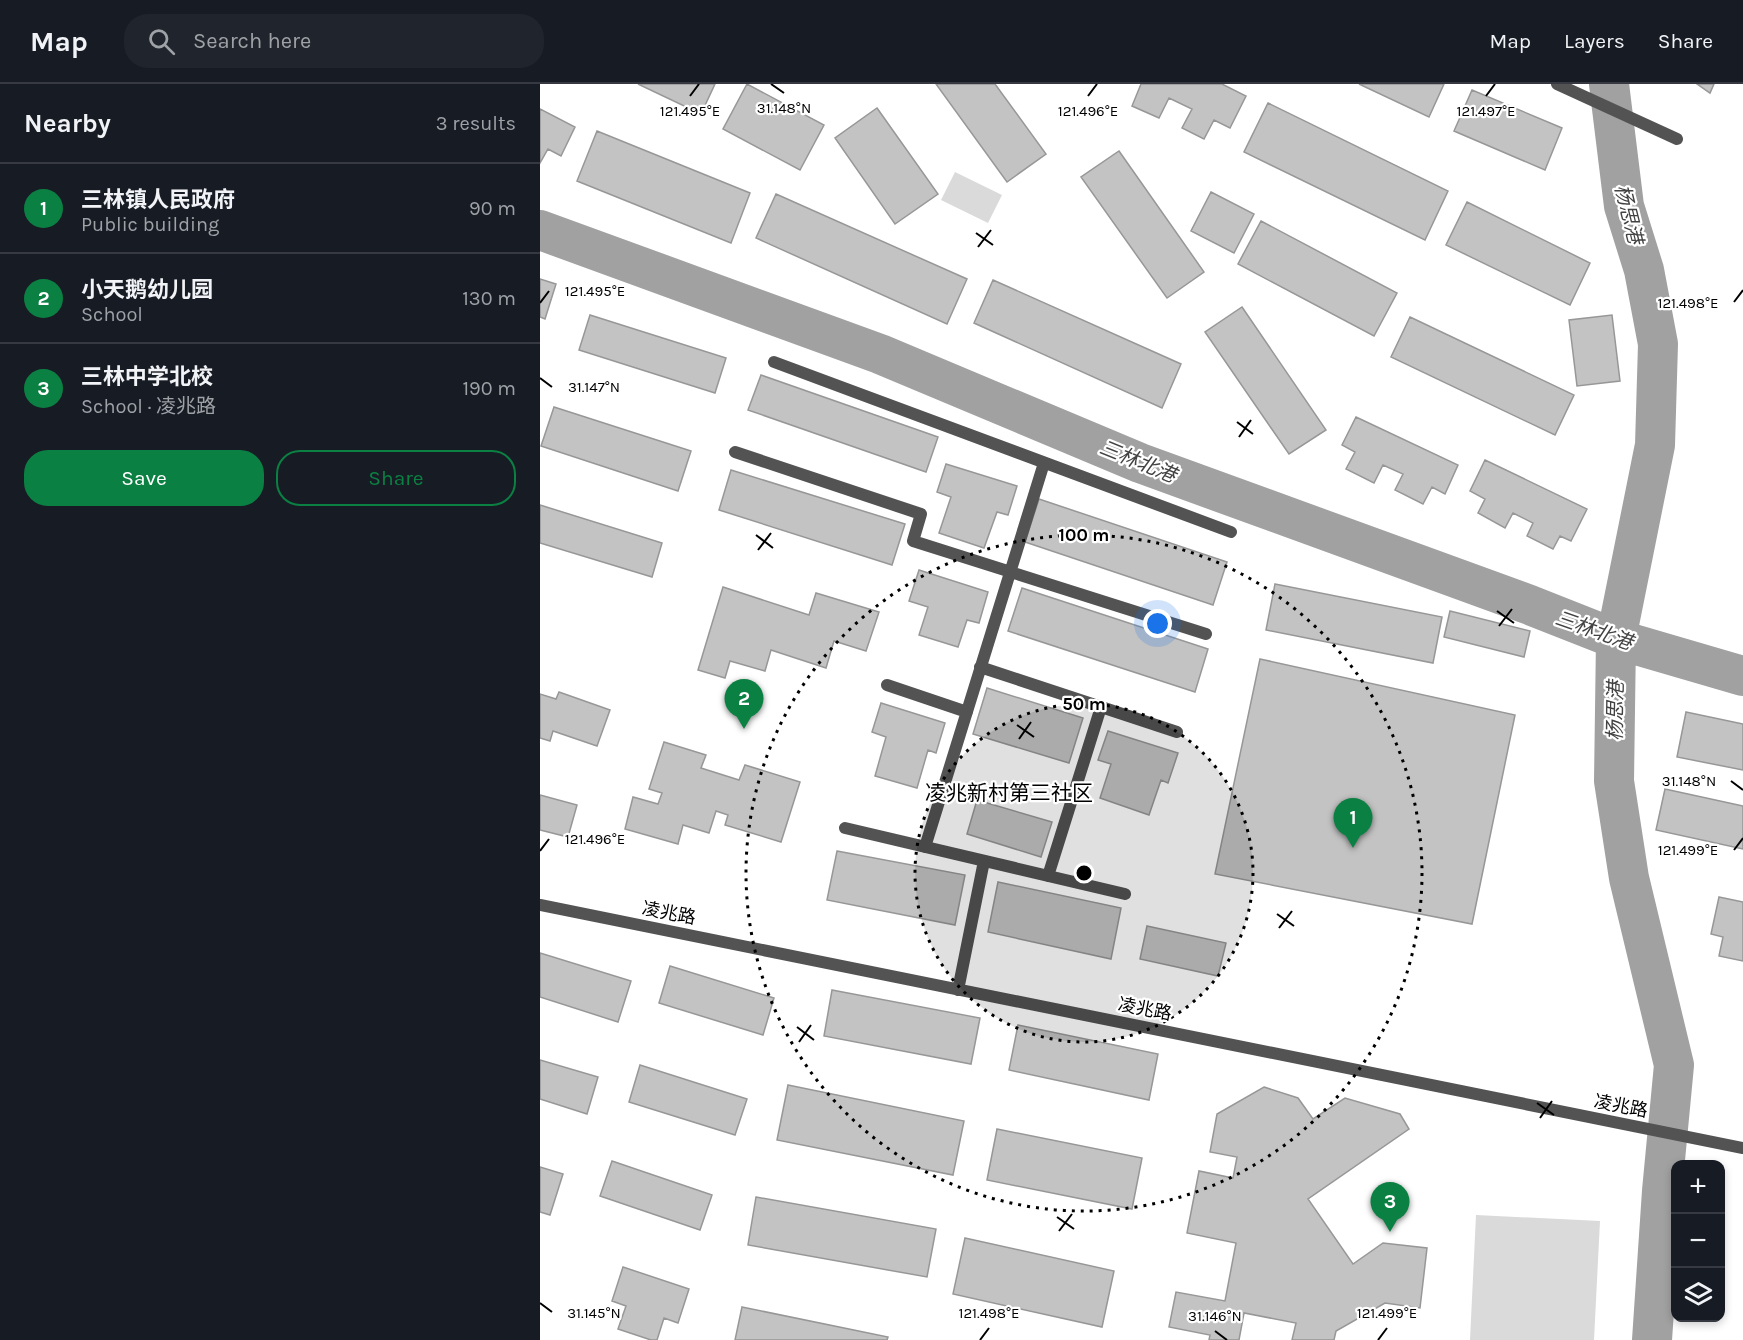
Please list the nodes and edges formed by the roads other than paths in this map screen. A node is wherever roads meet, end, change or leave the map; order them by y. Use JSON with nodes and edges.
{"nodes":[{"id":1,"x":1557,"y":84,"type":"edge"},
{"id":2,"x":1677,"y":139,"type":"dead end"},
{"id":3,"x":774,"y":362,"type":"dead end"},
{"id":4,"x":735,"y":452,"type":"dead end"},
{"id":5,"x":1044,"y":464,"type":"junction"},
{"id":6,"x":1231,"y":532,"type":"dead end"},
{"id":7,"x":1009,"y":573,"type":"junction"},
{"id":8,"x":1206,"y":634,"type":"dead end"},
{"id":9,"x":980,"y":667,"type":"junction"},
{"id":10,"x":887,"y":685,"type":"dead end"},
{"id":11,"x":1101,"y":707,"type":"junction"},
{"id":12,"x":967,"y":712,"type":"junction"},
{"id":13,"x":1177,"y":732,"type":"dead end"},
{"id":14,"x":845,"y":828,"type":"dead end"},
{"id":15,"x":925,"y":847,"type":"junction"},
{"id":16,"x":984,"y":861,"type":"junction"},
{"id":17,"x":1048,"y":876,"type":"junction"},
{"id":18,"x":1125,"y":894,"type":"dead end"},
{"id":19,"x":540,"y":905,"type":"edge"},
{"id":20,"x":958,"y":990,"type":"junction"},
{"id":21,"x":1743,"y":1148,"type":"edge"}],
"edges":[{"from":1,"to":2,"type":"street"},
{"from":3,"to":5,"type":"street"},
{"from":4,"to":7,"type":"street"},
{"from":5,"to":6,"type":"street"},
{"from":5,"to":7,"type":"street"},
{"from":7,"to":8,"type":"street"},
{"from":7,"to":9,"type":"street"},
{"from":9,"to":11,"type":"street"},
{"from":9,"to":12,"type":"street"},
{"from":10,"to":12,"type":"street"},
{"from":11,"to":13,"type":"street"},
{"from":11,"to":17,"type":"street"},
{"from":12,"to":15,"type":"street"},
{"from":14,"to":15,"type":"street"},
{"from":15,"to":16,"type":"street"},
{"from":16,"to":17,"type":"street"},
{"from":16,"to":20,"type":"street"},
{"from":17,"to":18,"type":"street"},
{"from":19,"to":20,"type":"street","name":"凌兆路"},
{"from":20,"to":21,"type":"street","name":"凌兆路"}]}
